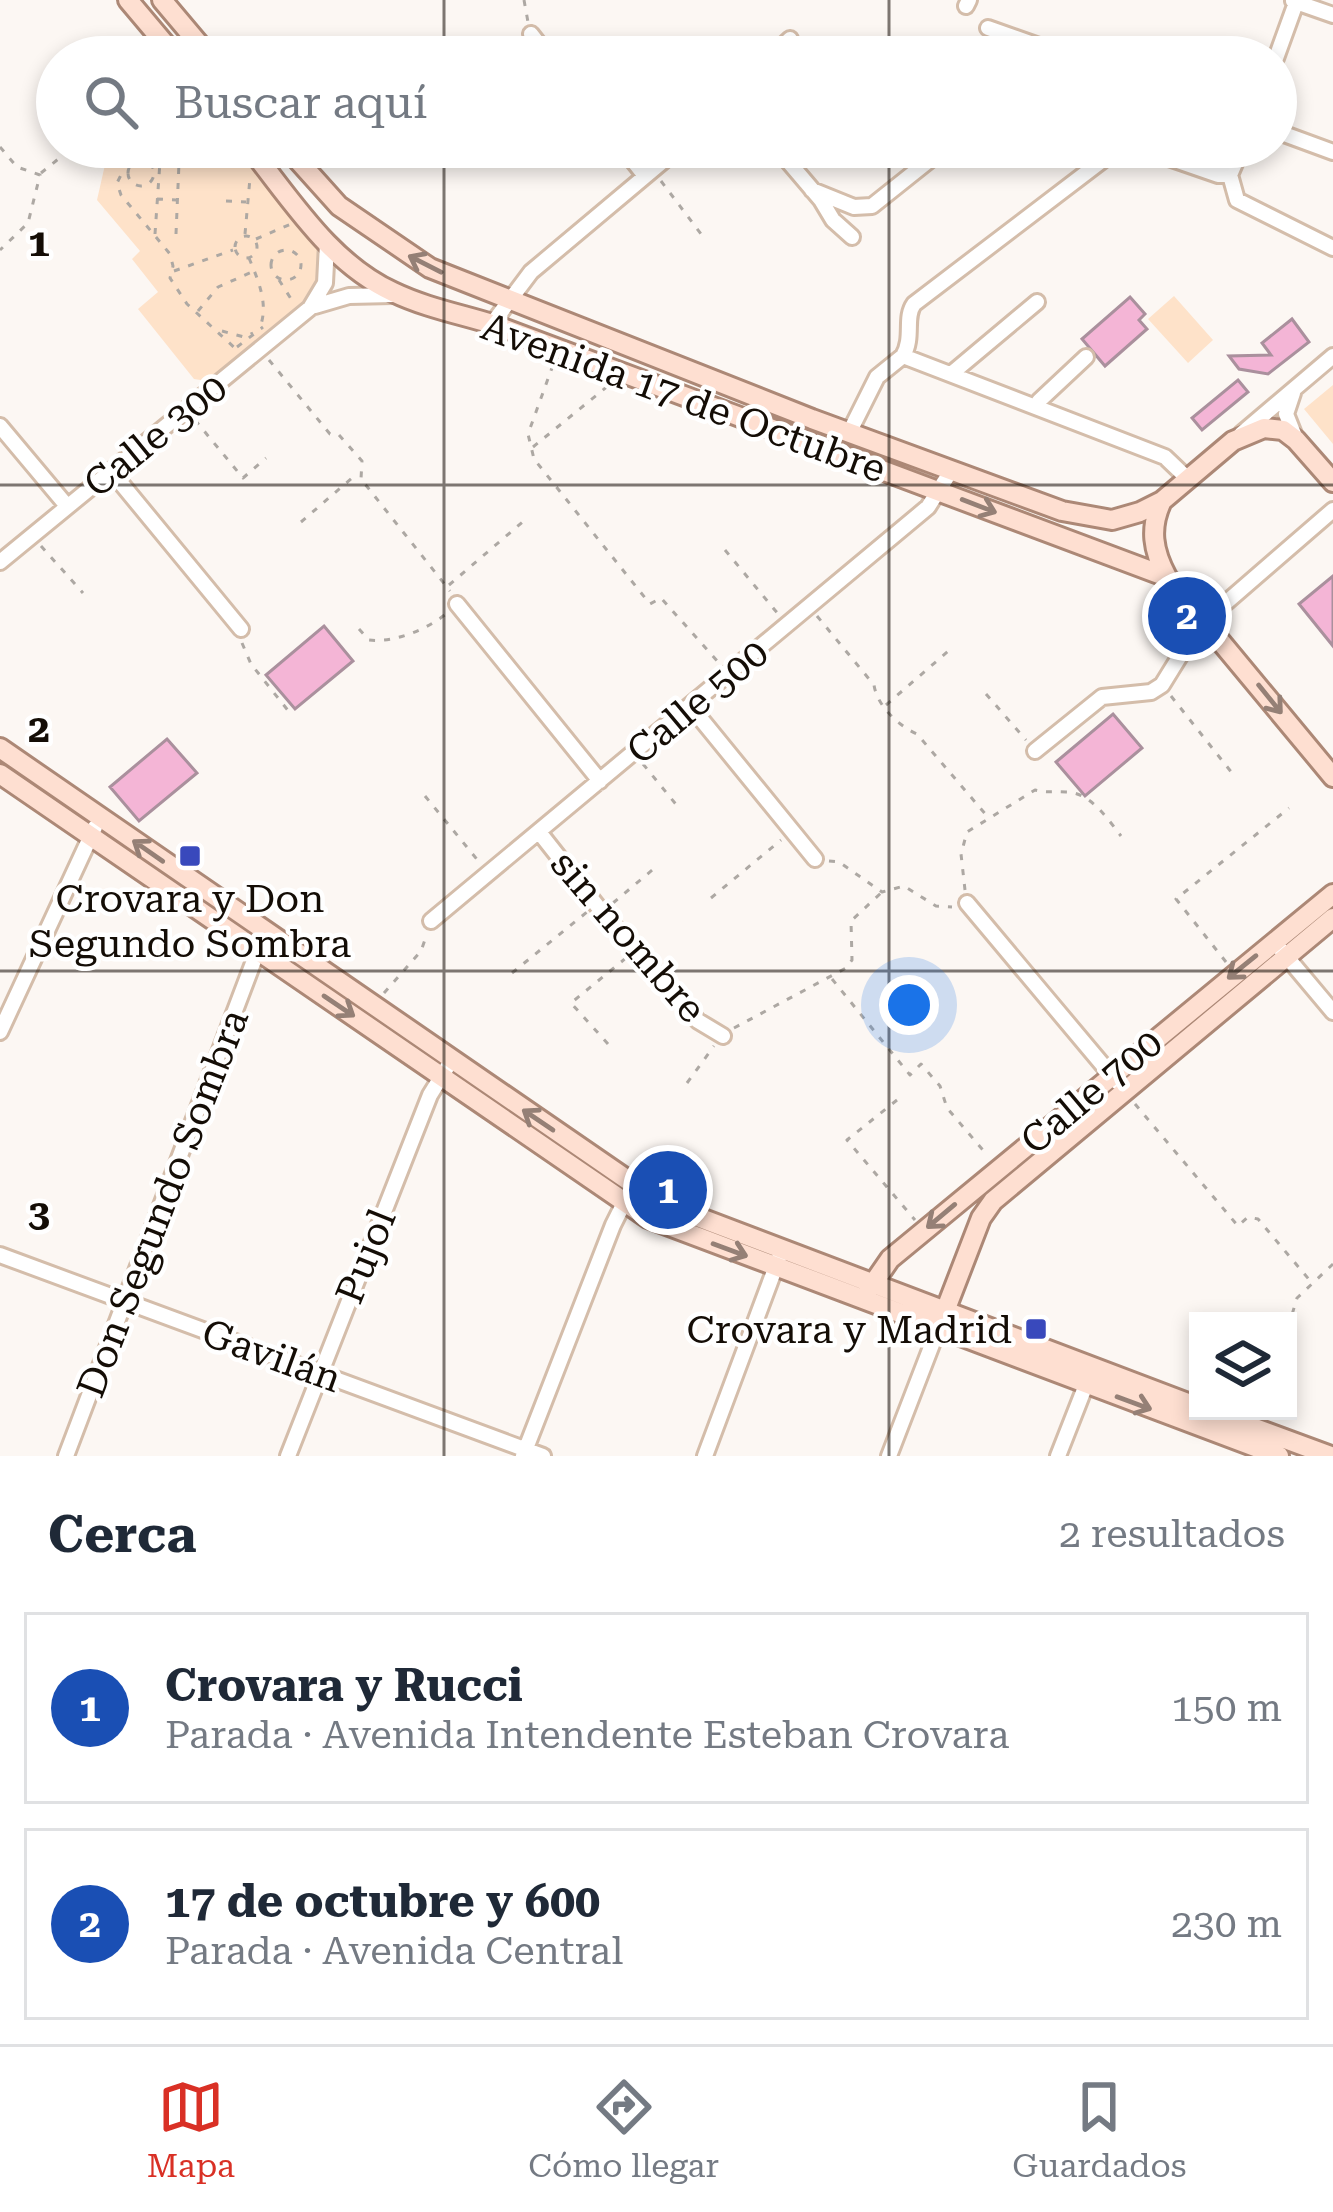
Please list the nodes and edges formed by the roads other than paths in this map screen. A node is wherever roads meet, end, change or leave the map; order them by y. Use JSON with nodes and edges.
{"nodes":[{"id":1,"x":128,"y":0,"type":"edge"},
{"id":2,"x":162,"y":0,"type":"edge"},
{"id":3,"x":1295,"y":1,"type":"edge"},
{"id":4,"x":1333,"y":15,"type":"edge"},
{"id":5,"x":988,"y":28,"type":"dead end"},
{"id":6,"x":158,"y":36,"type":"edge"},
{"id":7,"x":192,"y":36,"type":"edge"},
{"id":8,"x":1011,"y":36,"type":"edge"},
{"id":9,"x":1283,"y":36,"type":"edge"},
{"id":10,"x":1297,"y":139,"type":"edge"},
{"id":11,"x":1333,"y":152,"type":"edge"},
{"id":12,"x":264,"y":168,"type":"edge"},
{"id":13,"x":304,"y":168,"type":"edge"},
{"id":14,"x":644,"y":168,"type":"edge"},
{"id":15,"x":655,"y":168,"type":"edge"},
{"id":16,"x":794,"y":168,"type":"edge"},
{"id":17,"x":920,"y":168,"type":"edge"},
{"id":18,"x":1092,"y":168,"type":"edge"},
{"id":19,"x":1198,"y":168,"type":"edge"},
{"id":20,"x":1234,"y":168,"type":"edge"},
{"id":21,"x":649,"y":173,"type":"junction"},
{"id":22,"x":1231,"y":175,"type":"junction"},
{"id":23,"x":812,"y":190,"type":"junction"},
{"id":24,"x":327,"y":195,"type":"junction"},
{"id":25,"x":303,"y":224,"type":"junction"},
{"id":26,"x":852,"y":237,"type":"dead end"},
{"id":27,"x":327,"y":244,"type":"junction"},
{"id":28,"x":1333,"y":248,"type":"edge"},
{"id":29,"x":398,"y":295,"type":"junction"},
{"id":30,"x":510,"y":298,"type":"junction"},
{"id":31,"x":307,"y":302,"type":"junction"},
{"id":32,"x":1037,"y":302,"type":"dead end"},
{"id":33,"x":492,"y":324,"type":"junction"},
{"id":34,"x":903,"y":356,"type":"junction"},
{"id":35,"x":1333,"y":356,"type":"edge"},
{"id":36,"x":1086,"y":357,"type":"dead end"},
{"id":37,"x":951,"y":374,"type":"junction"},
{"id":38,"x":1295,"y":388,"type":"junction"},
{"id":39,"x":1038,"y":408,"type":"junction"},
{"id":40,"x":0,"y":426,"type":"edge"},
{"id":41,"x":850,"y":431,"type":"junction"},
{"id":42,"x":1296,"y":440,"type":"junction"},
{"id":43,"x":1233,"y":441,"type":"junction"},
{"id":44,"x":111,"y":471,"type":"junction"},
{"id":45,"x":951,"y":471,"type":"junction"},
{"id":46,"x":1188,"y":478,"type":"junction"},
{"id":47,"x":1333,"y":482,"type":"edge"},
{"id":48,"x":941,"y":492,"type":"junction"},
{"id":49,"x":1162,"y":500,"type":"junction"},
{"id":50,"x":67,"y":506,"type":"junction"},
{"id":51,"x":1333,"y":510,"type":"edge"},
{"id":52,"x":0,"y":562,"type":"edge"},
{"id":53,"x":1167,"y":577,"type":"junction"},
{"id":54,"x":457,"y":604,"type":"road end"},
{"id":55,"x":1208,"y":623,"type":"junction"},
{"id":56,"x":241,"y":629,"type":"road end"},
{"id":57,"x":692,"y":708,"type":"junction"},
{"id":58,"x":0,"y":748,"type":"edge"},
{"id":59,"x":1036,"y":751,"type":"road end"},
{"id":60,"x":0,"y":774,"type":"edge"},
{"id":61,"x":1333,"y":777,"type":"edge"},
{"id":62,"x":600,"y":781,"type":"junction"},
{"id":63,"x":96,"y":826,"type":"junction"},
{"id":64,"x":539,"y":832,"type":"junction"},
{"id":65,"x":815,"y":859,"type":"road end"},
{"id":66,"x":1333,"y":895,"type":"edge"},
{"id":67,"x":967,"y":903,"type":"road end"},
{"id":68,"x":1333,"y":918,"type":"edge"},
{"id":69,"x":431,"y":921,"type":"road end"},
{"id":70,"x":1280,"y":949,"type":"junction"},
{"id":71,"x":258,"y":950,"type":"junction"},
{"id":72,"x":6,"y":1002,"type":"edge"},
{"id":73,"x":1333,"y":1012,"type":"edge"},
{"id":74,"x":0,"y":1032,"type":"edge"},
{"id":75,"x":723,"y":1036,"type":"road end"},
{"id":76,"x":446,"y":1069,"type":"junction"},
{"id":77,"x":1110,"y":1074,"type":"junction"},
{"id":78,"x":1124,"y":1091,"type":"junction"},
{"id":79,"x":629,"y":1194,"type":"junction"},
{"id":80,"x":0,"y":1256,"type":"edge"},
{"id":81,"x":778,"y":1259,"type":"junction"},
{"id":82,"x":872,"y":1282,"type":"junction"},
{"id":83,"x":124,"y":1300,"type":"junction"},
{"id":84,"x":865,"y":1302,"type":"junction"},
{"id":85,"x":942,"y":1320,"type":"junction"},
{"id":86,"x":319,"y":1372,"type":"junction"},
{"id":87,"x":1089,"y":1377,"type":"junction"},
{"id":88,"x":1189,"y":1405,"type":"edge"},
{"id":89,"x":1231,"y":1439,"type":"edge"},
{"id":90,"x":524,"y":1453,"type":"edge"},
{"id":91,"x":66,"y":1456,"type":"edge"},
{"id":92,"x":288,"y":1456,"type":"edge"},
{"id":93,"x":543,"y":1456,"type":"edge"},
{"id":94,"x":705,"y":1456,"type":"edge"},
{"id":95,"x":890,"y":1456,"type":"edge"},
{"id":96,"x":1058,"y":1456,"type":"edge"},
{"id":97,"x":1279,"y":1456,"type":"edge"},
{"id":98,"x":1331,"y":1456,"type":"edge"}],
"edges":[{"from":1,"to":6,"type":"main road"},
{"from":2,"to":7,"type":"main road"},
{"from":3,"to":4,"type":"street"},
{"from":3,"to":9,"type":"street"},
{"from":5,"to":8,"type":"street"},
{"from":10,"to":11,"type":"street"},
{"from":12,"to":25,"type":"main road","name":"Avenida 17 de Octubre"},
{"from":13,"to":24,"type":"main road","name":"Avenida 17 de Octubre"},
{"from":14,"to":21,"type":"street"},
{"from":15,"to":21,"type":"street"},
{"from":16,"to":23,"type":"street"},
{"from":17,"to":23,"type":"street"},
{"from":18,"to":34,"type":"street"},
{"from":19,"to":22,"type":"street"},
{"from":20,"to":22,"type":"street"},
{"from":21,"to":30,"type":"street"},
{"from":22,"to":28,"type":"street"},
{"from":23,"to":26,"type":"street"},
{"from":24,"to":25,"type":"street"},
{"from":30,"to":24,"type":"main road","name":"Avenida 17 de Octubre","one_way":true},
{"from":25,"to":27,"type":"main road","name":"Avenida 17 de Octubre"},
{"from":27,"to":29,"type":"main road","name":"Avenida 17 de Octubre"},
{"from":27,"to":31,"type":"street"},
{"from":29,"to":31,"type":"street"},
{"from":29,"to":33,"type":"main road","name":"Avenida 17 de Octubre"},
{"from":30,"to":33,"type":"street"},
{"from":30,"to":41,"type":"main road","name":"Avenida 17 de Octubre"},
{"from":31,"to":44,"type":"street","name":"Calle 300"},
{"from":32,"to":37,"type":"street"},
{"from":33,"to":48,"type":"main road","name":"Avenida 17 de Octubre"},
{"from":34,"to":37,"type":"street"},
{"from":34,"to":41,"type":"street"},
{"from":35,"to":38,"type":"street"},
{"from":36,"to":39,"type":"street"},
{"from":37,"to":39,"type":"street"},
{"from":38,"to":42,"type":"street"},
{"from":38,"to":43,"type":"street"},
{"from":39,"to":46,"type":"street"},
{"from":40,"to":50,"type":"street"},
{"from":41,"to":45,"type":"main road","name":"Avenida 17 de Octubre"},
{"from":42,"to":43,"type":"main road"},
{"from":42,"to":47,"type":"main road"},
{"from":43,"to":46,"type":"main road"},
{"from":44,"to":50,"type":"street","name":"Calle 300"},
{"from":44,"to":56,"type":"street"},
{"from":45,"to":48,"type":"street","name":"Calle 500"},
{"from":45,"to":49,"type":"main road","name":"Avenida 17 de Octubre"},
{"from":46,"to":49,"type":"main road"},
{"from":48,"to":53,"type":"main road","name":"Avenida 17 de Octubre","one_way":true},
{"from":48,"to":57,"type":"street","name":"Calle 500"},
{"from":49,"to":53,"type":"main road"},
{"from":50,"to":52,"type":"street","name":"Calle 300"},
{"from":51,"to":55,"type":"street"},
{"from":53,"to":55,"type":"main road"},
{"from":54,"to":62,"type":"street"},
{"from":55,"to":59,"type":"street"},
{"from":55,"to":61,"type":"main road","one_way":true},
{"from":57,"to":62,"type":"street","name":"Calle 500"},
{"from":57,"to":65,"type":"street"},
{"from":58,"to":63,"type":"main road"},
{"from":60,"to":63,"type":"main road"},
{"from":62,"to":64,"type":"street","name":"Calle 500"},
{"from":63,"to":71,"type":"main road"},
{"from":63,"to":72,"type":"street"},
{"from":76,"to":63,"type":"main road","one_way":true},
{"from":64,"to":69,"type":"street","name":"Calle 500"},
{"from":64,"to":75,"type":"street","name":"sin nombre"},
{"from":66,"to":70,"type":"main road","name":"Calle 700"},
{"from":67,"to":77,"type":"street"},
{"from":68,"to":70,"type":"main road","name":"Calle 700"},
{"from":70,"to":73,"type":"street"},
{"from":70,"to":77,"type":"main road","name":"Calle 700","one_way":true},
{"from":70,"to":78,"type":"main road","name":"Calle 700"},
{"from":71,"to":76,"type":"main road","one_way":true},
{"from":71,"to":83,"type":"street","name":"Don Segundo Sombra"},
{"from":72,"to":74,"type":"street"},
{"from":76,"to":79,"type":"main road"},
{"from":76,"to":86,"type":"street","name":"Pujol"},
{"from":77,"to":78,"type":"street"},
{"from":77,"to":82,"type":"main road","name":"Calle 700","one_way":true},
{"from":78,"to":85,"type":"main road","name":"Calle 700"},
{"from":79,"to":81,"type":"main road"},
{"from":79,"to":90,"type":"street"},
{"from":80,"to":83,"type":"street","name":"Gavilán"},
{"from":81,"to":82,"type":"main road"},
{"from":81,"to":84,"type":"main road"},
{"from":81,"to":94,"type":"street"},
{"from":82,"to":84,"type":"main road","name":"Calle 700"},
{"from":82,"to":85,"type":"main road"},
{"from":83,"to":86,"type":"street","name":"Gavilán"},
{"from":83,"to":91,"type":"street","name":"Don Segundo Sombra"},
{"from":84,"to":85,"type":"main road"},
{"from":85,"to":87,"type":"main road"},
{"from":85,"to":95,"type":"street"},
{"from":86,"to":90,"type":"street","name":"Gavilán"},
{"from":86,"to":92,"type":"street","name":"Pujol"},
{"from":87,"to":88,"type":"main road"},
{"from":87,"to":89,"type":"main road","one_way":true},
{"from":87,"to":96,"type":"street"},
{"from":89,"to":97,"type":"main road"},
{"from":89,"to":98,"type":"main road"},
{"from":90,"to":93,"type":"street","name":"Gavilán"}]}
